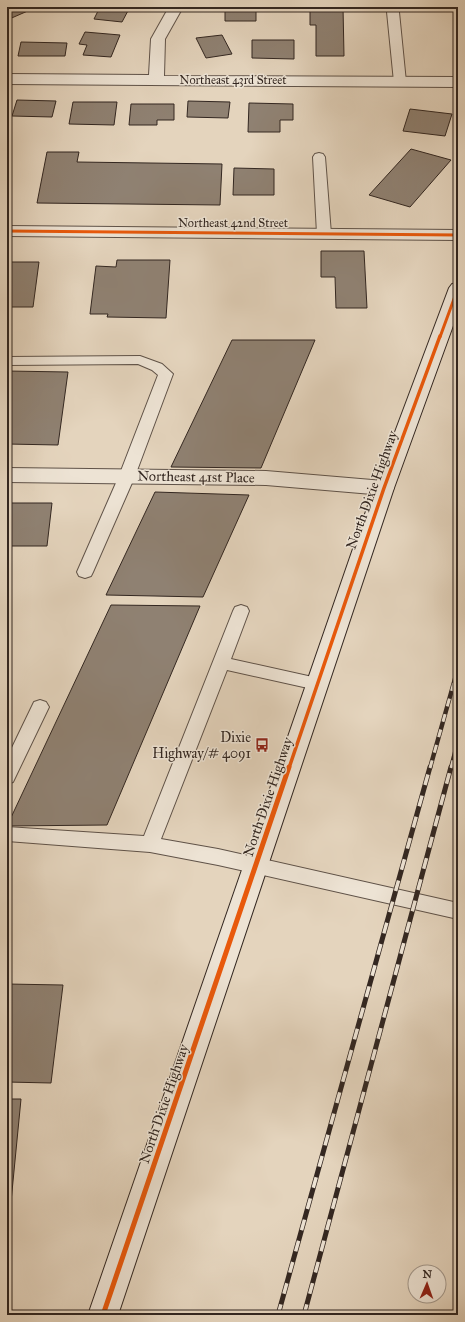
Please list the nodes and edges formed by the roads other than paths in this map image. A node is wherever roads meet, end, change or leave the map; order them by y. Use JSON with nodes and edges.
{"nodes":[{"id":1,"x":176,"y":7,"type":"edge"},
{"id":2,"x":393,"y":12,"type":"dead end"},
{"id":3,"x":7,"y":79,"type":"edge"},
{"id":4,"x":156,"y":80,"type":"junction"},
{"id":5,"x":400,"y":82,"type":"junction"},
{"id":6,"x":458,"y":82,"type":"edge"},
{"id":7,"x":320,"y":157,"type":"dead end"},
{"id":8,"x":7,"y":231,"type":"edge"},
{"id":9,"x":324,"y":234,"type":"junction"},
{"id":10,"x":458,"y":235,"type":"edge"},
{"id":11,"x":458,"y":288,"type":"edge"},
{"id":12,"x":7,"y":361,"type":"edge"},
{"id":13,"x":7,"y":475,"type":"edge"},
{"id":14,"x":127,"y":476,"type":"junction"},
{"id":15,"x":384,"y":488,"type":"junction"},
{"id":16,"x":85,"y":572,"type":"dead end"},
{"id":17,"x":241,"y":611,"type":"dead end"},
{"id":18,"x":221,"y":663,"type":"junction"},
{"id":19,"x":317,"y":684,"type":"junction"},
{"id":20,"x":40,"y":707,"type":"dead end"},
{"id":21,"x":7,"y":777,"type":"edge"},
{"id":22,"x":7,"y":834,"type":"edge"},
{"id":23,"x":150,"y":844,"type":"junction"},
{"id":24,"x":256,"y":865,"type":"junction"},
{"id":25,"x":458,"y":911,"type":"edge"},
{"id":26,"x":103,"y":1315,"type":"edge"}],
"edges":[{"from":1,"to":4,"type":"street"},
{"from":2,"to":5,"type":"lane"},
{"from":3,"to":4,"type":"street","name":"Northeast 43rd Street"},
{"from":4,"to":5,"type":"street","name":"Northeast 43rd Street"},
{"from":5,"to":6,"type":"street","name":"Northeast 43rd Street"},
{"from":7,"to":9,"type":"lane"},
{"from":8,"to":9,"type":"street","name":"Northeast 42nd Street"},
{"from":9,"to":10,"type":"street","name":"Northeast 42nd Street"},
{"from":11,"to":15,"type":"street","name":"North Dixie Highway"},
{"from":12,"to":14,"type":"lane"},
{"from":13,"to":14,"type":"street","name":"Northeast 41st Place"},
{"from":14,"to":15,"type":"street","name":"Northeast 41st Place"},
{"from":14,"to":16,"type":"lane"},
{"from":15,"to":19,"type":"street","name":"North Dixie Highway"},
{"from":17,"to":18,"type":"lane"},
{"from":18,"to":19,"type":"lane"},
{"from":18,"to":23,"type":"lane"},
{"from":19,"to":24,"type":"street","name":"North Dixie Highway"},
{"from":20,"to":21,"type":"lane"},
{"from":22,"to":23,"type":"lane"},
{"from":23,"to":24,"type":"lane"},
{"from":24,"to":25,"type":"lane"},
{"from":24,"to":26,"type":"street","name":"North Dixie Highway"}]}
